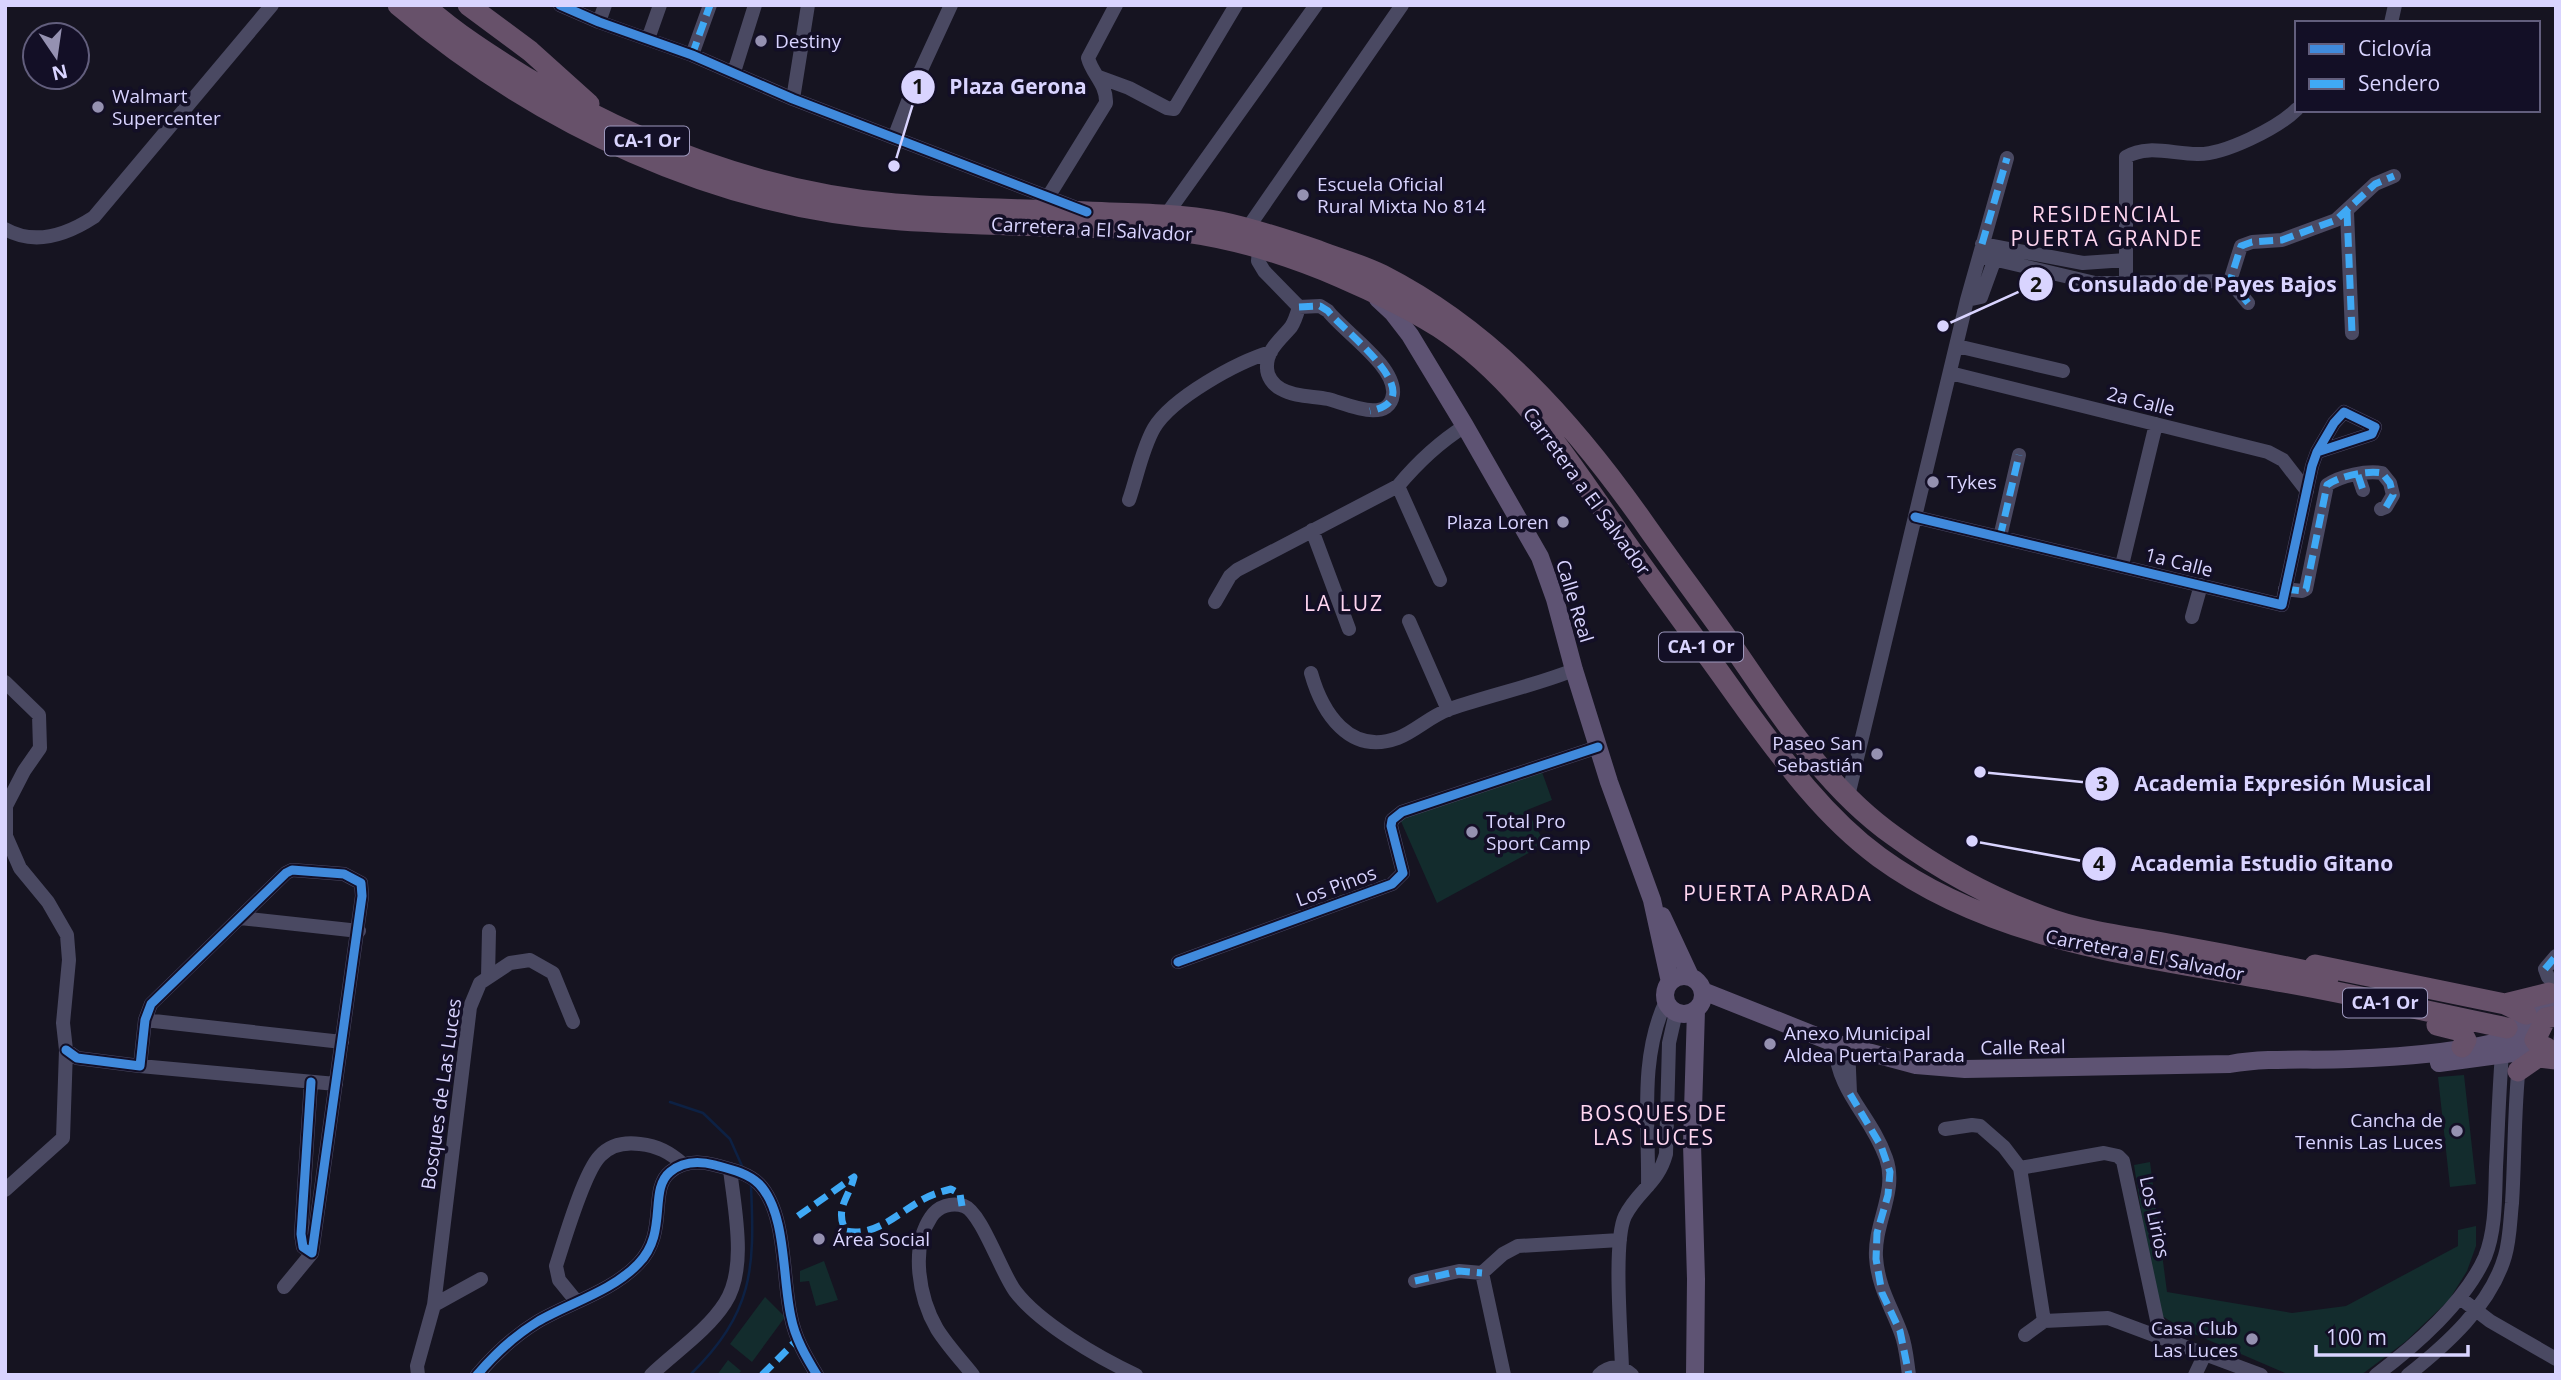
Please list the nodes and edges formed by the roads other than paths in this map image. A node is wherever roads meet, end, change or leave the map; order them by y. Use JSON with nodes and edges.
{"nodes":[{"id":1,"x":272,"y":5,"type":"edge"},
{"id":2,"x":398,"y":5,"type":"edge"},
{"id":3,"x":424,"y":5,"type":"edge"},
{"id":4,"x":467,"y":5,"type":"edge"},
{"id":5,"x":561,"y":5,"type":"edge"},
{"id":6,"x":606,"y":5,"type":"edge"},
{"id":7,"x":660,"y":5,"type":"edge"},
{"id":8,"x":710,"y":5,"type":"edge"},
{"id":9,"x":755,"y":5,"type":"edge"},
{"id":10,"x":808,"y":5,"type":"edge"},
{"id":11,"x":951,"y":5,"type":"edge"},
{"id":12,"x":1116,"y":5,"type":"edge"},
{"id":13,"x":1236,"y":5,"type":"edge"},
{"id":14,"x":1316,"y":5,"type":"edge"},
{"id":15,"x":1402,"y":5,"type":"edge"},
{"id":16,"x":599,"y":22,"type":"junction"},
{"id":17,"x":648,"y":39,"type":"junction"},
{"id":18,"x":692,"y":55,"type":"junction"},
{"id":19,"x":734,"y":72,"type":"junction"},
{"id":20,"x":1099,"y":77,"type":"junction"},
{"id":21,"x":793,"y":99,"type":"junction"},
{"id":22,"x":2295,"y":110,"type":"edge"},
{"id":23,"x":614,"y":127,"type":"junction"},
{"id":24,"x":894,"y":138,"type":"junction"},
{"id":25,"x":2007,"y":158,"type":"dead end"},
{"id":26,"x":2395,"y":176,"type":"dead end"},
{"id":27,"x":1040,"y":203,"type":"junction"},
{"id":28,"x":2347,"y":212,"type":"junction"},
{"id":29,"x":1166,"y":215,"type":"junction"},
{"id":30,"x":5,"y":229,"type":"edge"},
{"id":31,"x":1247,"y":229,"type":"junction"},
{"id":32,"x":1259,"y":249,"type":"junction"},
{"id":33,"x":1981,"y":250,"type":"junction"},
{"id":34,"x":1997,"y":253,"type":"junction"},
{"id":35,"x":1286,"y":258,"type":"junction"},
{"id":36,"x":2126,"y":260,"type":"junction"},
{"id":37,"x":2126,"y":281,"type":"junction"},
{"id":38,"x":2230,"y":281,"type":"junction"},
{"id":39,"x":1278,"y":283,"type":"junction"},
{"id":40,"x":1967,"y":300,"type":"junction"},
{"id":41,"x":2248,"y":303,"type":"dead end"},
{"id":42,"x":1299,"y":307,"type":"junction"},
{"id":43,"x":1418,"y":328,"type":"junction"},
{"id":44,"x":2352,"y":332,"type":"dead end"},
{"id":45,"x":1957,"y":346,"type":"junction"},
{"id":46,"x":1270,"y":352,"type":"junction"},
{"id":47,"x":2063,"y":371,"type":"dead end"},
{"id":48,"x":1950,"y":373,"type":"junction"},
{"id":49,"x":2156,"y":424,"type":"junction"},
{"id":50,"x":1465,"y":426,"type":"junction"},
{"id":51,"x":2317,"y":452,"type":"dead end"},
{"id":52,"x":2019,"y":455,"type":"dead end"},
{"id":53,"x":1398,"y":486,"type":"junction"},
{"id":54,"x":2307,"y":491,"type":"junction"},
{"id":55,"x":1129,"y":500,"type":"dead end"},
{"id":56,"x":2381,"y":509,"type":"dead end"},
{"id":57,"x":1915,"y":517,"type":"junction"},
{"id":58,"x":1312,"y":530,"type":"junction"},
{"id":59,"x":2000,"y":537,"type":"junction"},
{"id":60,"x":2122,"y":565,"type":"junction"},
{"id":61,"x":1440,"y":580,"type":"dead end"},
{"id":62,"x":2201,"y":585,"type":"junction"},
{"id":63,"x":2286,"y":589,"type":"junction"},
{"id":64,"x":1215,"y":602,"type":"dead end"},
{"id":65,"x":2192,"y":617,"type":"dead end"},
{"id":66,"x":1409,"y":621,"type":"dead end"},
{"id":67,"x":1349,"y":629,"type":"dead end"},
{"id":68,"x":1574,"y":670,"type":"junction"},
{"id":69,"x":1311,"y":673,"type":"dead end"},
{"id":70,"x":5,"y":682,"type":"edge"},
{"id":71,"x":1448,"y":710,"type":"junction"},
{"id":72,"x":1598,"y":747,"type":"junction"},
{"id":73,"x":1848,"y":796,"type":"junction"},
{"id":74,"x":1652,"y":900,"type":"junction"},
{"id":75,"x":240,"y":918,"type":"junction"},
{"id":76,"x":489,"y":931,"type":"dead end"},
{"id":77,"x":359,"y":932,"type":"junction"},
{"id":78,"x":2556,"y":956,"type":"edge"},
{"id":79,"x":1178,"y":962,"type":"dead end"},
{"id":80,"x":2289,"y":975,"type":"junction"},
{"id":81,"x":1690,"y":976,"type":"junction"},
{"id":82,"x":488,"y":977,"type":"junction"},
{"id":83,"x":1670,"y":982,"type":"junction"},
{"id":84,"x":1703,"y":991,"type":"junction"},
{"id":85,"x":2554,"y":993,"type":"edge"},
{"id":86,"x":1729,"y":1000,"type":"junction"},
{"id":87,"x":1684,"y":1013,"type":"junction"},
{"id":88,"x":145,"y":1020,"type":"junction"},
{"id":89,"x":573,"y":1022,"type":"dead end"},
{"id":90,"x":2527,"y":1035,"type":"edge"},
{"id":91,"x":342,"y":1042,"type":"junction"},
{"id":92,"x":1841,"y":1045,"type":"junction"},
{"id":93,"x":65,"y":1050,"type":"junction"},
{"id":94,"x":2458,"y":1052,"type":"junction"},
{"id":95,"x":2230,"y":1064,"type":"junction"},
{"id":96,"x":140,"y":1066,"type":"junction"},
{"id":97,"x":311,"y":1082,"type":"junction"},
{"id":98,"x":336,"y":1084,"type":"junction"},
{"id":99,"x":2498,"y":1114,"type":"junction"},
{"id":100,"x":2517,"y":1114,"type":"junction"},
{"id":101,"x":1945,"y":1129,"type":"dead end"},
{"id":102,"x":683,"y":1164,"type":"junction"},
{"id":103,"x":2020,"y":1168,"type":"junction"},
{"id":104,"x":730,"y":1169,"type":"junction"},
{"id":105,"x":1648,"y":1186,"type":"junction"},
{"id":106,"x":5,"y":1190,"type":"edge"},
{"id":107,"x":1620,"y":1240,"type":"junction"},
{"id":108,"x":312,"y":1253,"type":"junction"},
{"id":109,"x":1482,"y":1273,"type":"junction"},
{"id":110,"x":481,"y":1279,"type":"dead end"},
{"id":111,"x":1415,"y":1281,"type":"dead end"},
{"id":112,"x":284,"y":1287,"type":"dead end"},
{"id":113,"x":2460,"y":1298,"type":"junction"},
{"id":114,"x":578,"y":1302,"type":"junction"},
{"id":115,"x":2153,"y":1304,"type":"junction"},
{"id":116,"x":435,"y":1305,"type":"junction"},
{"id":117,"x":2475,"y":1312,"type":"junction"},
{"id":118,"x":2044,"y":1321,"type":"junction"},
{"id":119,"x":2132,"y":1326,"type":"junction"},
{"id":120,"x":2025,"y":1335,"type":"dead end"},
{"id":121,"x":2169,"y":1342,"type":"junction"},
{"id":122,"x":2205,"y":1354,"type":"junction"},
{"id":123,"x":2398,"y":1357,"type":"junction"},
{"id":124,"x":2556,"y":1359,"type":"edge"},
{"id":125,"x":1627,"y":1371,"type":"edge"},
{"id":126,"x":2244,"y":1371,"type":"edge"},
{"id":127,"x":2416,"y":1372,"type":"edge"},
{"id":128,"x":418,"y":1375,"type":"edge"},
{"id":129,"x":477,"y":1375,"type":"edge"},
{"id":130,"x":651,"y":1375,"type":"edge"},
{"id":131,"x":817,"y":1375,"type":"edge"},
{"id":132,"x":973,"y":1375,"type":"edge"},
{"id":133,"x":1136,"y":1375,"type":"edge"},
{"id":134,"x":1504,"y":1375,"type":"edge"},
{"id":135,"x":1599,"y":1375,"type":"edge"},
{"id":136,"x":1695,"y":1375,"type":"edge"},
{"id":137,"x":1909,"y":1375,"type":"edge"},
{"id":138,"x":2195,"y":1375,"type":"edge"},
{"id":139,"x":2261,"y":1375,"type":"edge"},
{"id":140,"x":2376,"y":1375,"type":"edge"}],
"edges":[{"from":1,"to":30,"type":"street"},
{"from":2,"to":32,"type":"highway","name":"Carretera a El Salvador","number":"CA-1 Or"},
{"from":3,"to":23,"type":"highway","name":"Carretera a El Salvador","number":"CA-1 Or"},
{"from":4,"to":23,"type":"highway"},
{"from":5,"to":16,"type":"street"},
{"from":6,"to":16,"type":"street"},
{"from":7,"to":17,"type":"street"},
{"from":8,"to":18,"type":"street"},
{"from":9,"to":19,"type":"street"},
{"from":10,"to":21,"type":"street"},
{"from":11,"to":24,"type":"street"},
{"from":12,"to":20,"type":"street"},
{"from":13,"to":20,"type":"street"},
{"from":14,"to":29,"type":"street"},
{"from":15,"to":31,"type":"street"},
{"from":16,"to":17,"type":"street"},
{"from":17,"to":18,"type":"street"},
{"from":18,"to":19,"type":"street"},
{"from":19,"to":21,"type":"street"},
{"from":20,"to":27,"type":"street"},
{"from":21,"to":24,"type":"street"},
{"from":22,"to":36,"type":"street"},
{"from":23,"to":27,"type":"highway","name":"Carretera a El Salvador","number":"CA-1 Or"},
{"from":24,"to":27,"type":"street"},
{"from":25,"to":33,"type":"street"},
{"from":26,"to":28,"type":"street"},
{"from":27,"to":29,"type":"highway","name":"Carretera a El Salvador","number":"CA-1 Or"},
{"from":28,"to":38,"type":"street"},
{"from":28,"to":44,"type":"street"},
{"from":29,"to":31,"type":"highway","name":"Carretera a El Salvador","number":"CA-1 Or"},
{"from":31,"to":73,"type":"highway","name":"Carretera a El Salvador","number":"CA-1 Or"},
{"from":32,"to":35,"type":"highway","name":"Carretera a El Salvador","number":"CA-1 Or"},
{"from":32,"to":39,"type":"street"},
{"from":33,"to":34,"type":"street"},
{"from":33,"to":40,"type":"street"},
{"from":34,"to":36,"type":"street"},
{"from":34,"to":37,"type":"street"},
{"from":34,"to":40,"type":"street"},
{"from":35,"to":39,"type":"street"},
{"from":35,"to":43,"type":"highway","name":"Carretera a El Salvador","number":"CA-1 Or"},
{"from":36,"to":37,"type":"street"},
{"from":37,"to":38,"type":"street"},
{"from":38,"to":41,"type":"street"},
{"from":39,"to":42,"type":"street"},
{"from":40,"to":45,"type":"street"},
{"from":42,"to":46,"type":"street"},
{"from":42,"to":46,"type":"street"},
{"from":43,"to":50,"type":"main road","name":"Calle Real"},
{"from":43,"to":80,"type":"highway","name":"Carretera a El Salvador","number":"CA-1 Or"},
{"from":45,"to":47,"type":"street"},
{"from":45,"to":48,"type":"street"},
{"from":46,"to":55,"type":"street"},
{"from":48,"to":49,"type":"street","name":"2a Calle"},
{"from":48,"to":57,"type":"street"},
{"from":49,"to":54,"type":"street","name":"2a Calle"},
{"from":49,"to":60,"type":"street"},
{"from":50,"to":53,"type":"street"},
{"from":50,"to":68,"type":"main road","name":"Calle Real"},
{"from":51,"to":54,"type":"street"},
{"from":52,"to":59,"type":"street"},
{"from":53,"to":58,"type":"street"},
{"from":53,"to":61,"type":"street"},
{"from":54,"to":63,"type":"street"},
{"from":56,"to":63,"type":"street"},
{"from":57,"to":59,"type":"street","name":"1a Calle"},
{"from":57,"to":73,"type":"street"},
{"from":58,"to":64,"type":"street"},
{"from":58,"to":67,"type":"street"},
{"from":59,"to":60,"type":"street","name":"1a Calle"},
{"from":60,"to":62,"type":"street","name":"1a Calle"},
{"from":62,"to":63,"type":"street","name":"1a Calle"},
{"from":62,"to":65,"type":"street"},
{"from":66,"to":71,"type":"street"},
{"from":68,"to":71,"type":"street"},
{"from":68,"to":72,"type":"main road","name":"Calle Real"},
{"from":69,"to":71,"type":"street"},
{"from":70,"to":93,"type":"street"},
{"from":72,"to":74,"type":"main road","name":"Calle Real"},
{"from":72,"to":79,"type":"street","name":"Los Pinos"},
{"from":73,"to":80,"type":"highway","name":"Carretera a El Salvador","number":"CA-1 Or"},
{"from":74,"to":81,"type":"main road","name":"Calle Real"},
{"from":74,"to":83,"type":"main road","name":"Calle Real"},
{"from":75,"to":77,"type":"street"},
{"from":75,"to":77,"type":"street"},
{"from":75,"to":88,"type":"street"},
{"from":76,"to":82,"type":"street"},
{"from":77,"to":91,"type":"street"},
{"from":78,"to":85,"type":"street"},
{"from":80,"to":90,"type":"highway","name":"Carretera a El Salvador","number":"CA-1 Or"},
{"from":80,"to":94,"type":"highway"},
{"from":81,"to":83,"type":"main road"},
{"from":81,"to":84,"type":"main road"},
{"from":82,"to":89,"type":"street"},
{"from":82,"to":116,"type":"street","name":"Bosques de Las Luces"},
{"from":83,"to":87,"type":"main road"},
{"from":84,"to":86,"type":"main road","name":"Calle Real"},
{"from":84,"to":87,"type":"main road"},
{"from":85,"to":90,"type":"highway"},
{"from":85,"to":90,"type":"main road"},
{"from":85,"to":94,"type":"main road"},
{"from":86,"to":87,"type":"main road"},
{"from":86,"to":92,"type":"main road","name":"Calle Real"},
{"from":87,"to":105,"type":"street"},
{"from":87,"to":105,"type":"street"},
{"from":87,"to":136,"type":"main road"},
{"from":88,"to":91,"type":"street"},
{"from":88,"to":96,"type":"street"},
{"from":90,"to":94,"type":"main road","name":"Calle Real"},
{"from":90,"to":95,"type":"main road","name":"Calle Real"},
{"from":90,"to":99,"type":"street"},
{"from":90,"to":100,"type":"street"},
{"from":91,"to":98,"type":"street"},
{"from":92,"to":95,"type":"main road","name":"Calle Real"},
{"from":92,"to":137,"type":"street"},
{"from":93,"to":96,"type":"street"},
{"from":93,"to":106,"type":"street"},
{"from":94,"to":95,"type":"main road","name":"Calle Real"},
{"from":96,"to":97,"type":"street"},
{"from":97,"to":98,"type":"street"},
{"from":97,"to":108,"type":"street"},
{"from":98,"to":108,"type":"street"},
{"from":99,"to":100,"type":"street"},
{"from":99,"to":113,"type":"street"},
{"from":100,"to":117,"type":"street"},
{"from":101,"to":103,"type":"street"},
{"from":102,"to":104,"type":"street"},
{"from":102,"to":114,"type":"street"},
{"from":102,"to":114,"type":"street"},
{"from":103,"to":115,"type":"street","name":"Los Lirios"},
{"from":103,"to":118,"type":"street"},
{"from":104,"to":130,"type":"street"},
{"from":104,"to":131,"type":"street"},
{"from":105,"to":107,"type":"street"},
{"from":107,"to":109,"type":"street"},
{"from":107,"to":125,"type":"street"},
{"from":108,"to":112,"type":"street"},
{"from":109,"to":111,"type":"street"},
{"from":109,"to":134,"type":"street"},
{"from":110,"to":116,"type":"street"},
{"from":113,"to":117,"type":"street"},
{"from":113,"to":123,"type":"street"},
{"from":114,"to":129,"type":"street"},
{"from":115,"to":119,"type":"street"},
{"from":115,"to":121,"type":"street","name":"Los Lirios"},
{"from":116,"to":128,"type":"street","name":"Bosques de Las Luces"},
{"from":117,"to":124,"type":"street"},
{"from":117,"to":127,"type":"street"},
{"from":118,"to":119,"type":"street"},
{"from":118,"to":120,"type":"street"},
{"from":119,"to":121,"type":"street"},
{"from":121,"to":122,"type":"street"},
{"from":122,"to":126,"type":"street"},
{"from":122,"to":138,"type":"street"},
{"from":123,"to":127,"type":"street"},
{"from":123,"to":140,"type":"street"},
{"from":125,"to":135,"type":"street"},
{"from":126,"to":139,"type":"street"},
{"from":132,"to":133,"type":"street"}]}
